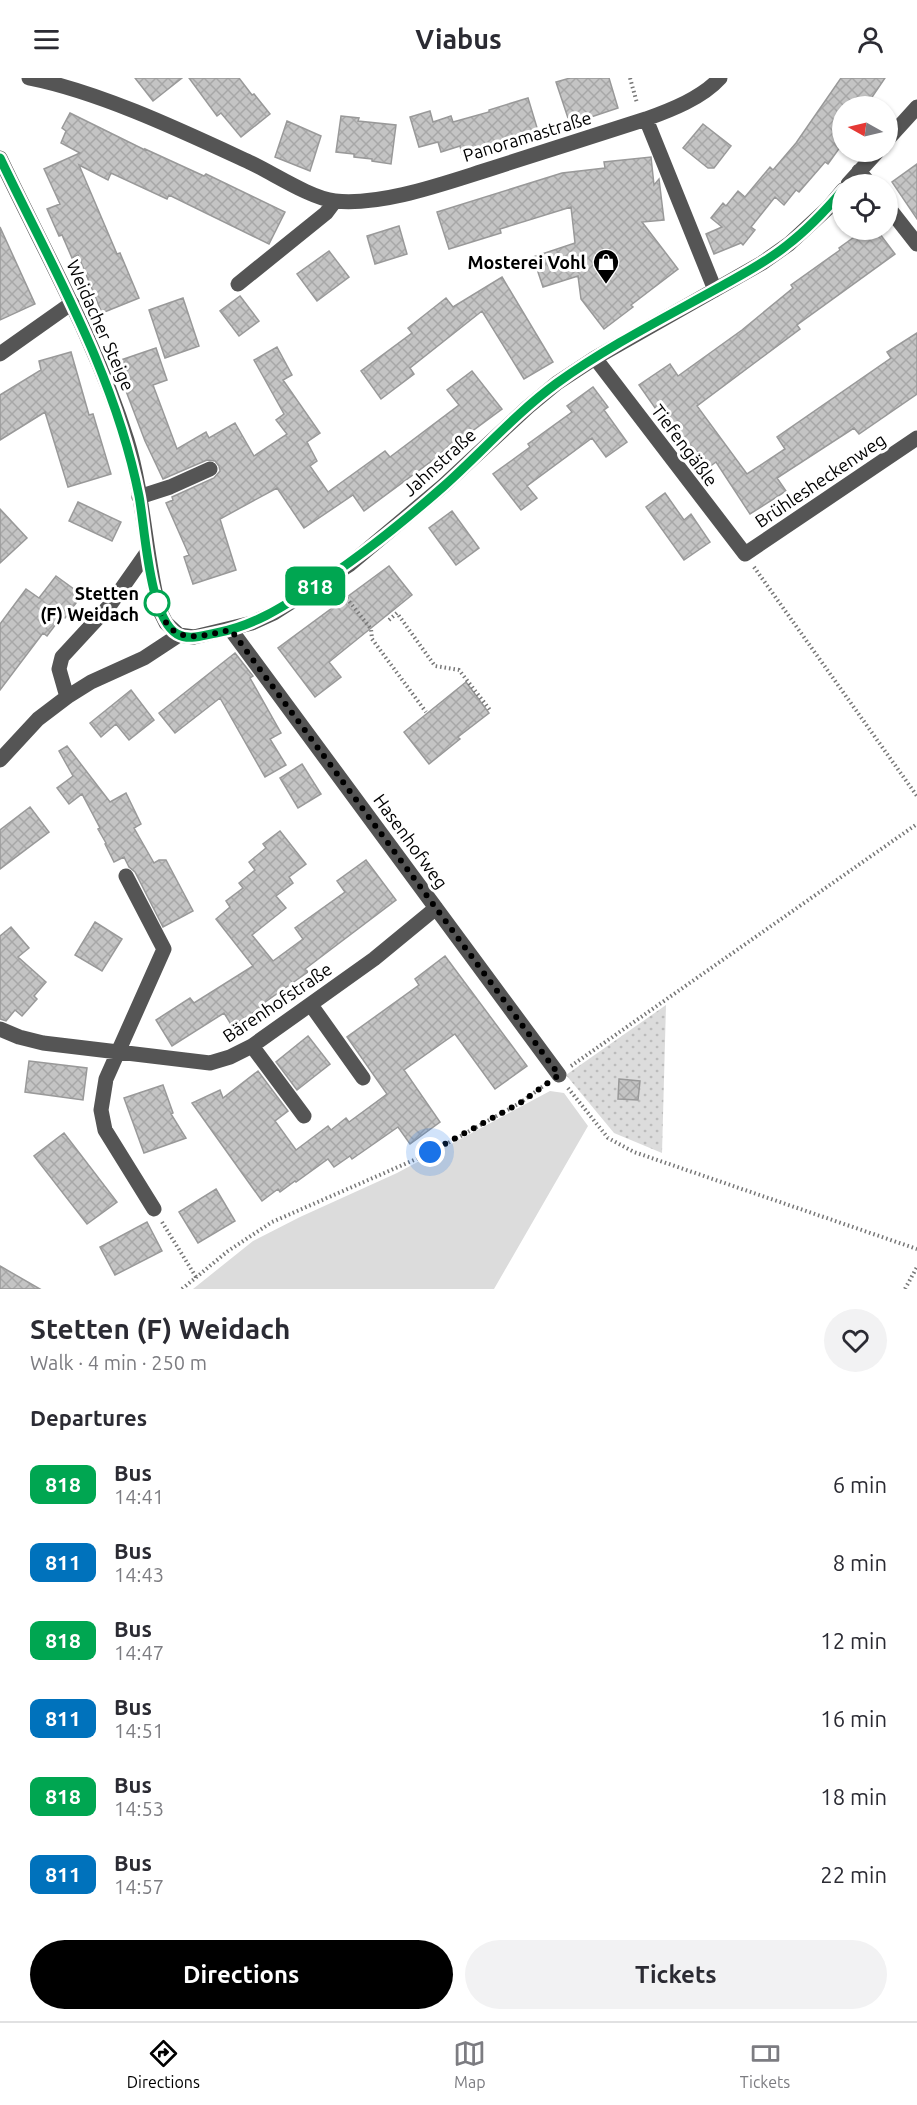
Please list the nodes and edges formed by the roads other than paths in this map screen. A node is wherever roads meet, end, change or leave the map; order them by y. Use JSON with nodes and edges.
{"nodes":[{"id":1,"x":28,"y":78,"type":"edge"},
{"id":2,"x":720,"y":78,"type":"edge"},
{"id":3,"x":64,"y":81,"type":"edge"},
{"id":4,"x":917,"y":107,"type":"edge"},
{"id":5,"x":646,"y":119,"type":"junction"},
{"id":6,"x":898,"y":128,"type":"edge"},
{"id":7,"x":0,"y":158,"type":"edge"},
{"id":8,"x":868,"y":162,"type":"edge"},
{"id":9,"x":859,"y":171,"type":"junction"},
{"id":10,"x":856,"y":174,"type":"edge"},
{"id":11,"x":862,"y":174,"type":"edge"},
{"id":12,"x":335,"y":201,"type":"junction"},
{"id":13,"x":832,"y":203,"type":"edge"},
{"id":14,"x":898,"y":220,"type":"edge"},
{"id":15,"x":917,"y":244,"type":"edge"},
{"id":16,"x":238,"y":284,"type":"dead end"},
{"id":17,"x":715,"y":290,"type":"junction"},
{"id":18,"x":72,"y":303,"type":"junction"},
{"id":19,"x":0,"y":354,"type":"edge"},
{"id":20,"x":595,"y":358,"type":"junction"},
{"id":21,"x":917,"y":438,"type":"edge"},
{"id":22,"x":210,"y":469,"type":"dead end"},
{"id":23,"x":139,"y":497,"type":"junction"},
{"id":24,"x":148,"y":551,"type":"junction"},
{"id":25,"x":745,"y":554,"type":"joint"},
{"id":26,"x":231,"y":630,"type":"junction"},
{"id":27,"x":178,"y":635,"type":"junction"},
{"id":28,"x":67,"y":697,"type":"junction"},
{"id":29,"x":0,"y":760,"type":"edge"},
{"id":30,"x":126,"y":876,"type":"dead end"},
{"id":31,"x":436,"y":908,"type":"junction"},
{"id":32,"x":310,"y":1005,"type":"junction"},
{"id":33,"x":0,"y":1029,"type":"edge"},
{"id":34,"x":252,"y":1046,"type":"junction"},
{"id":35,"x":117,"y":1052,"type":"junction"},
{"id":36,"x":559,"y":1075,"type":"road end"},
{"id":37,"x":363,"y":1078,"type":"dead end"},
{"id":38,"x":304,"y":1116,"type":"dead end"},
{"id":39,"x":154,"y":1209,"type":"road end"}],
"edges":[{"from":1,"to":3,"type":"street","name":"Panoramastraße"},
{"from":2,"to":5,"type":"street","name":"Panoramastraße"},
{"from":3,"to":12,"type":"street","name":"Panoramastraße"},
{"from":4,"to":6,"type":"street"},
{"from":5,"to":12,"type":"street","name":"Panoramastraße"},
{"from":5,"to":17,"type":"street"},
{"from":7,"to":18,"type":"street","name":"Weidacher Steige"},
{"from":8,"to":9,"type":"street"},
{"from":9,"to":10,"type":"street"},
{"from":9,"to":11,"type":"street"},
{"from":12,"to":16,"type":"street"},
{"from":13,"to":17,"type":"street","name":"Jahnstraße"},
{"from":14,"to":15,"type":"street"},
{"from":17,"to":20,"type":"street","name":"Jahnstraße"},
{"from":18,"to":19,"type":"street"},
{"from":18,"to":23,"type":"street","name":"Weidacher Steige"},
{"from":20,"to":25,"type":"street","name":"Tiefengäßle"},
{"from":20,"to":26,"type":"street","name":"Jahnstraße"},
{"from":21,"to":25,"type":"street","name":"Brühlesheckenweg"},
{"from":22,"to":23,"type":"street"},
{"from":23,"to":24,"type":"street","name":"Weidacher Steige"},
{"from":24,"to":27,"type":"street","name":"Weidacher Steige"},
{"from":24,"to":28,"type":"street"},
{"from":26,"to":27,"type":"street","name":"Jahnstraße"},
{"from":26,"to":31,"type":"street","name":"Hasenhofweg"},
{"from":27,"to":28,"type":"street"},
{"from":28,"to":29,"type":"street"},
{"from":30,"to":35,"type":"street"},
{"from":31,"to":32,"type":"street","name":"Bärenhofstraße"},
{"from":31,"to":36,"type":"street","name":"Hasenhofweg"},
{"from":32,"to":34,"type":"street","name":"Bärenhofstraße"},
{"from":32,"to":37,"type":"street"},
{"from":33,"to":35,"type":"street","name":"Bärenhofstraße"},
{"from":34,"to":35,"type":"street","name":"Bärenhofstraße"},
{"from":34,"to":38,"type":"street"},
{"from":35,"to":39,"type":"street"}]}
